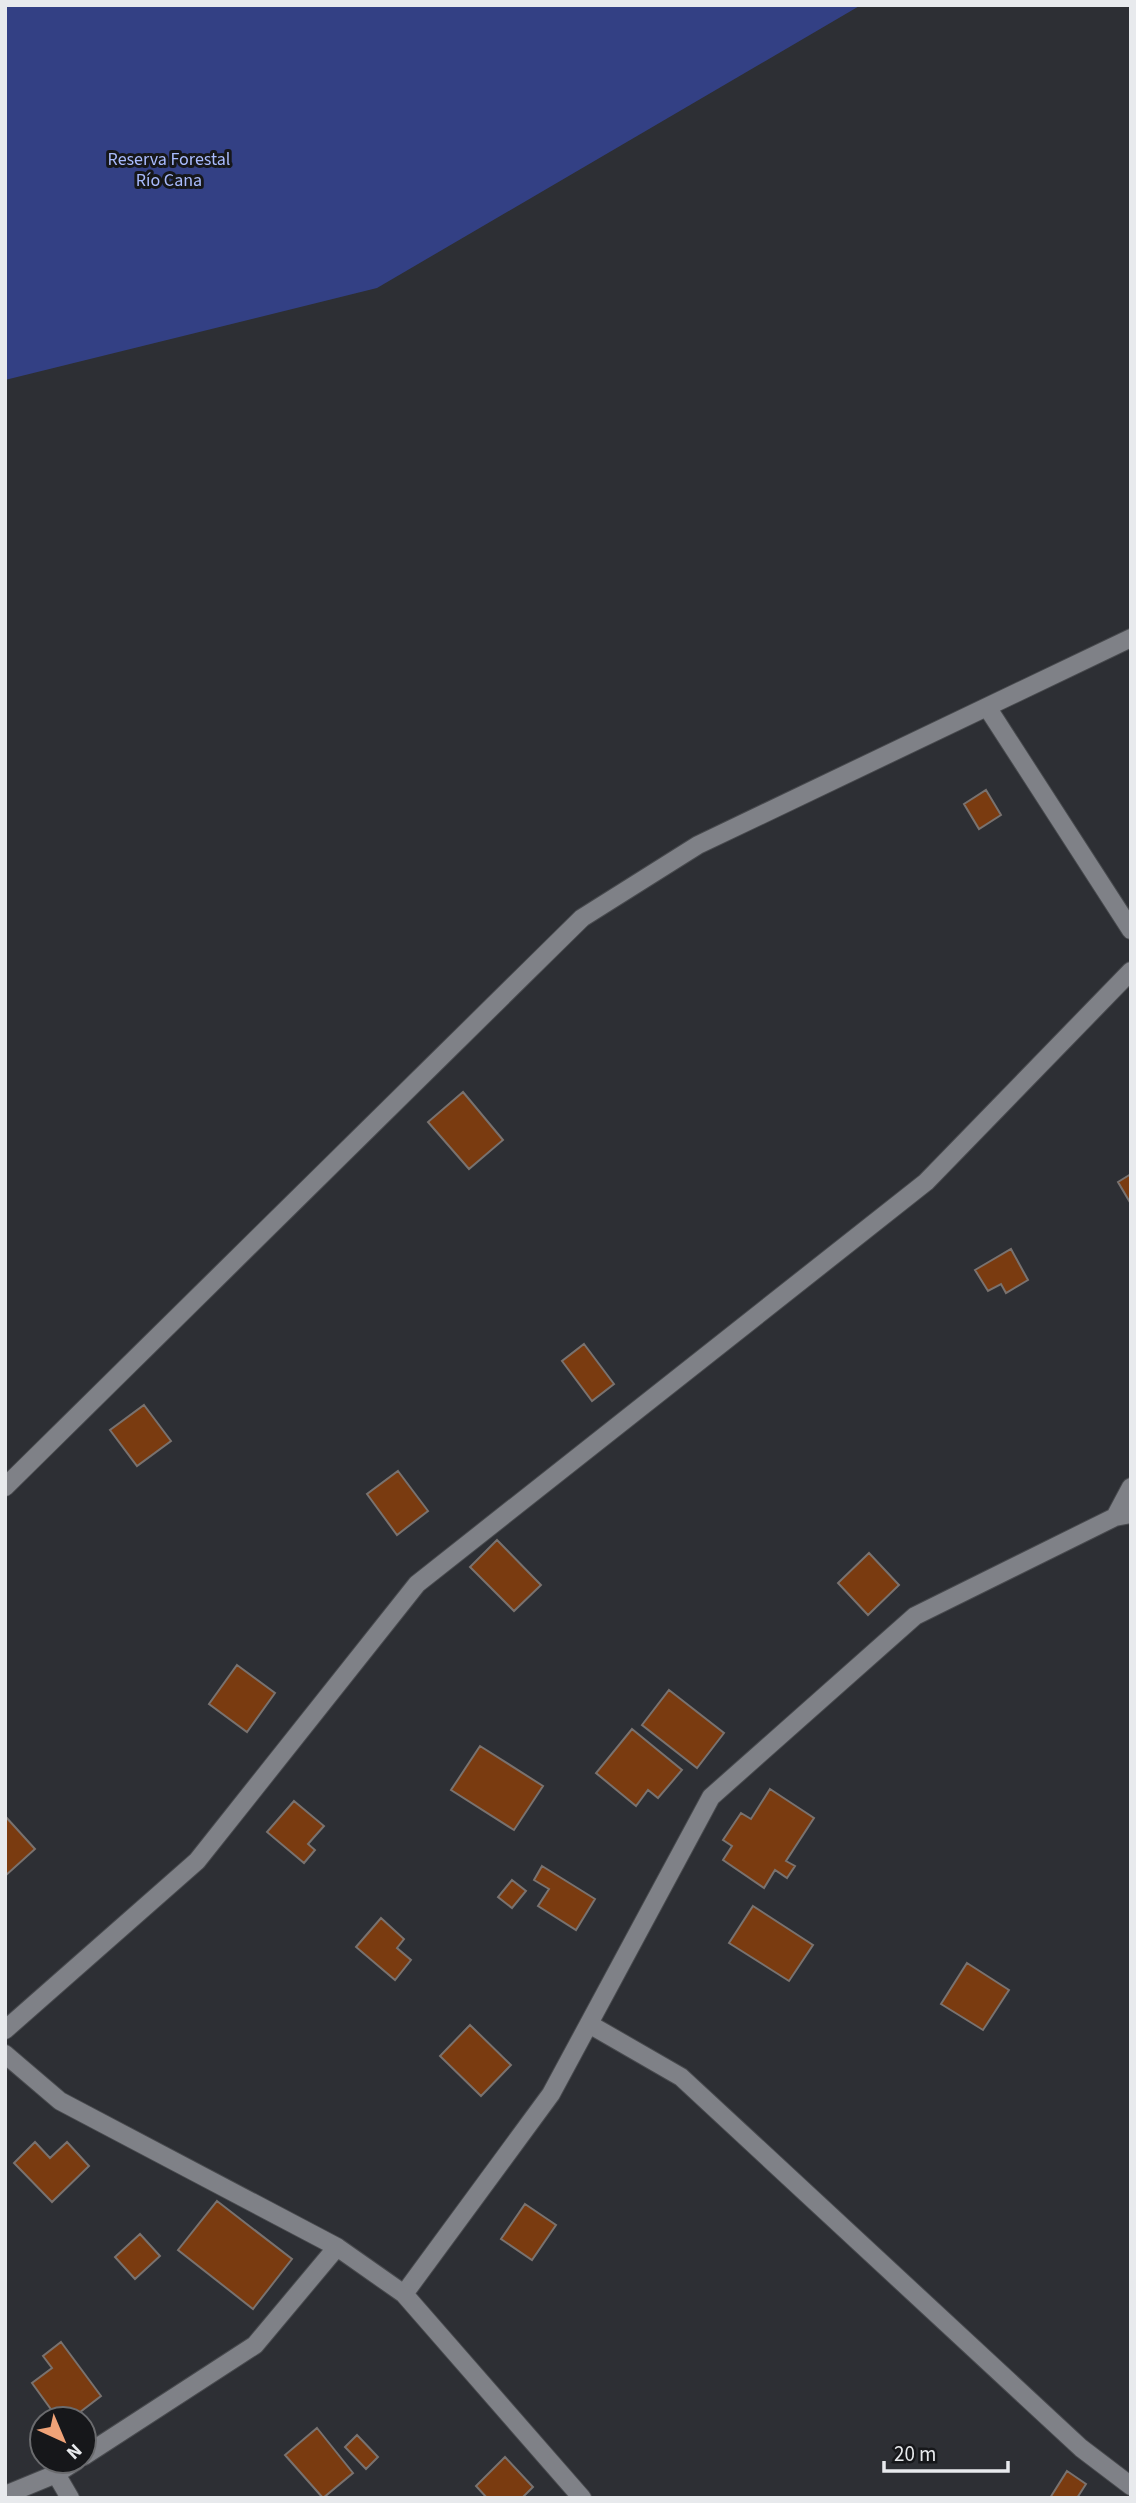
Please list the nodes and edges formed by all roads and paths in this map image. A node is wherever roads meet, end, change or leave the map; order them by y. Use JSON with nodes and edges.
{"nodes":[{"id":1,"x":1131,"y":638,"type":"edge"},
{"id":2,"x":987,"y":707,"type":"junction"},
{"id":3,"x":1131,"y":930,"type":"edge"},
{"id":4,"x":1131,"y":971,"type":"edge"},
{"id":5,"x":5,"y":1487,"type":"edge"},
{"id":6,"x":1131,"y":1488,"type":"edge"},
{"id":7,"x":1123,"y":1515,"type":"edge"},
{"id":8,"x":589,"y":2024,"type":"junction"},
{"id":9,"x":5,"y":2030,"type":"edge"},
{"id":10,"x":5,"y":2054,"type":"edge"},
{"id":11,"x":337,"y":2247,"type":"junction"},
{"id":12,"x":404,"y":2294,"type":"junction"},
{"id":13,"x":98,"y":2447,"type":"edge"},
{"id":14,"x":53,"y":2475,"type":"edge"},
{"id":15,"x":56,"y":2475,"type":"edge"},
{"id":16,"x":1131,"y":2486,"type":"edge"},
{"id":17,"x":5,"y":2496,"type":"edge"},
{"id":18,"x":70,"y":2498,"type":"edge"},
{"id":19,"x":582,"y":2498,"type":"edge"}],
"edges":[{"from":1,"to":2,"type":"street"},
{"from":2,"to":3,"type":"street"},
{"from":2,"to":5,"type":"street"},
{"from":4,"to":9,"type":"street"},
{"from":6,"to":7,"type":"street"},
{"from":7,"to":8,"type":"street"},
{"from":8,"to":12,"type":"street"},
{"from":8,"to":16,"type":"street"},
{"from":10,"to":11,"type":"street"},
{"from":11,"to":12,"type":"street"},
{"from":11,"to":13,"type":"street"},
{"from":12,"to":19,"type":"street"},
{"from":14,"to":17,"type":"street"},
{"from":15,"to":18,"type":"street"}]}
